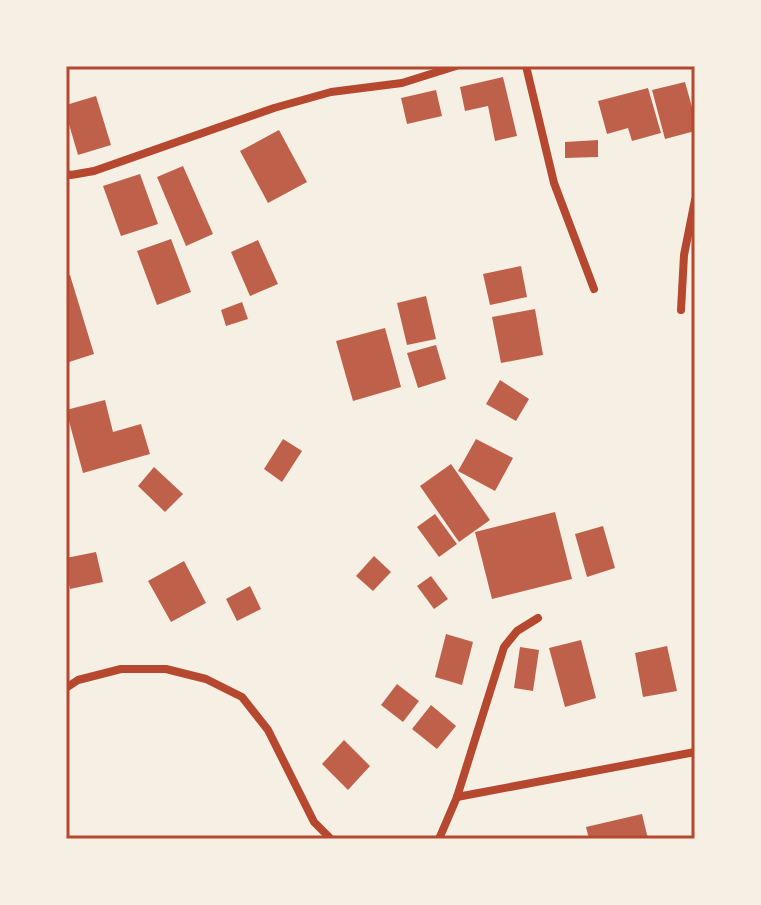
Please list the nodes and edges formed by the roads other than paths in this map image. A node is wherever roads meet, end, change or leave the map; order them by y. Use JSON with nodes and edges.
{"nodes":[{"id":1,"x":456,"y":66,"type":"edge"},
{"id":2,"x":526,"y":66,"type":"edge"},
{"id":3,"x":66,"y":174,"type":"edge"},
{"id":4,"x":695,"y":200,"type":"edge"},
{"id":5,"x":594,"y":289,"type":"dead end"},
{"id":6,"x":681,"y":310,"type":"dead end"},
{"id":7,"x":538,"y":618,"type":"dead end"},
{"id":8,"x":66,"y":688,"type":"edge"},
{"id":9,"x":695,"y":752,"type":"edge"},
{"id":10,"x":457,"y":797,"type":"junction"},
{"id":11,"x":331,"y":839,"type":"edge"},
{"id":12,"x":439,"y":839,"type":"edge"}],
"edges":[{"from":1,"to":3,"type":"street"},
{"from":2,"to":5,"type":"street"},
{"from":4,"to":6,"type":"street"},
{"from":7,"to":10,"type":"street"},
{"from":8,"to":11,"type":"street"},
{"from":9,"to":10,"type":"street"},
{"from":10,"to":12,"type":"street"}]}
